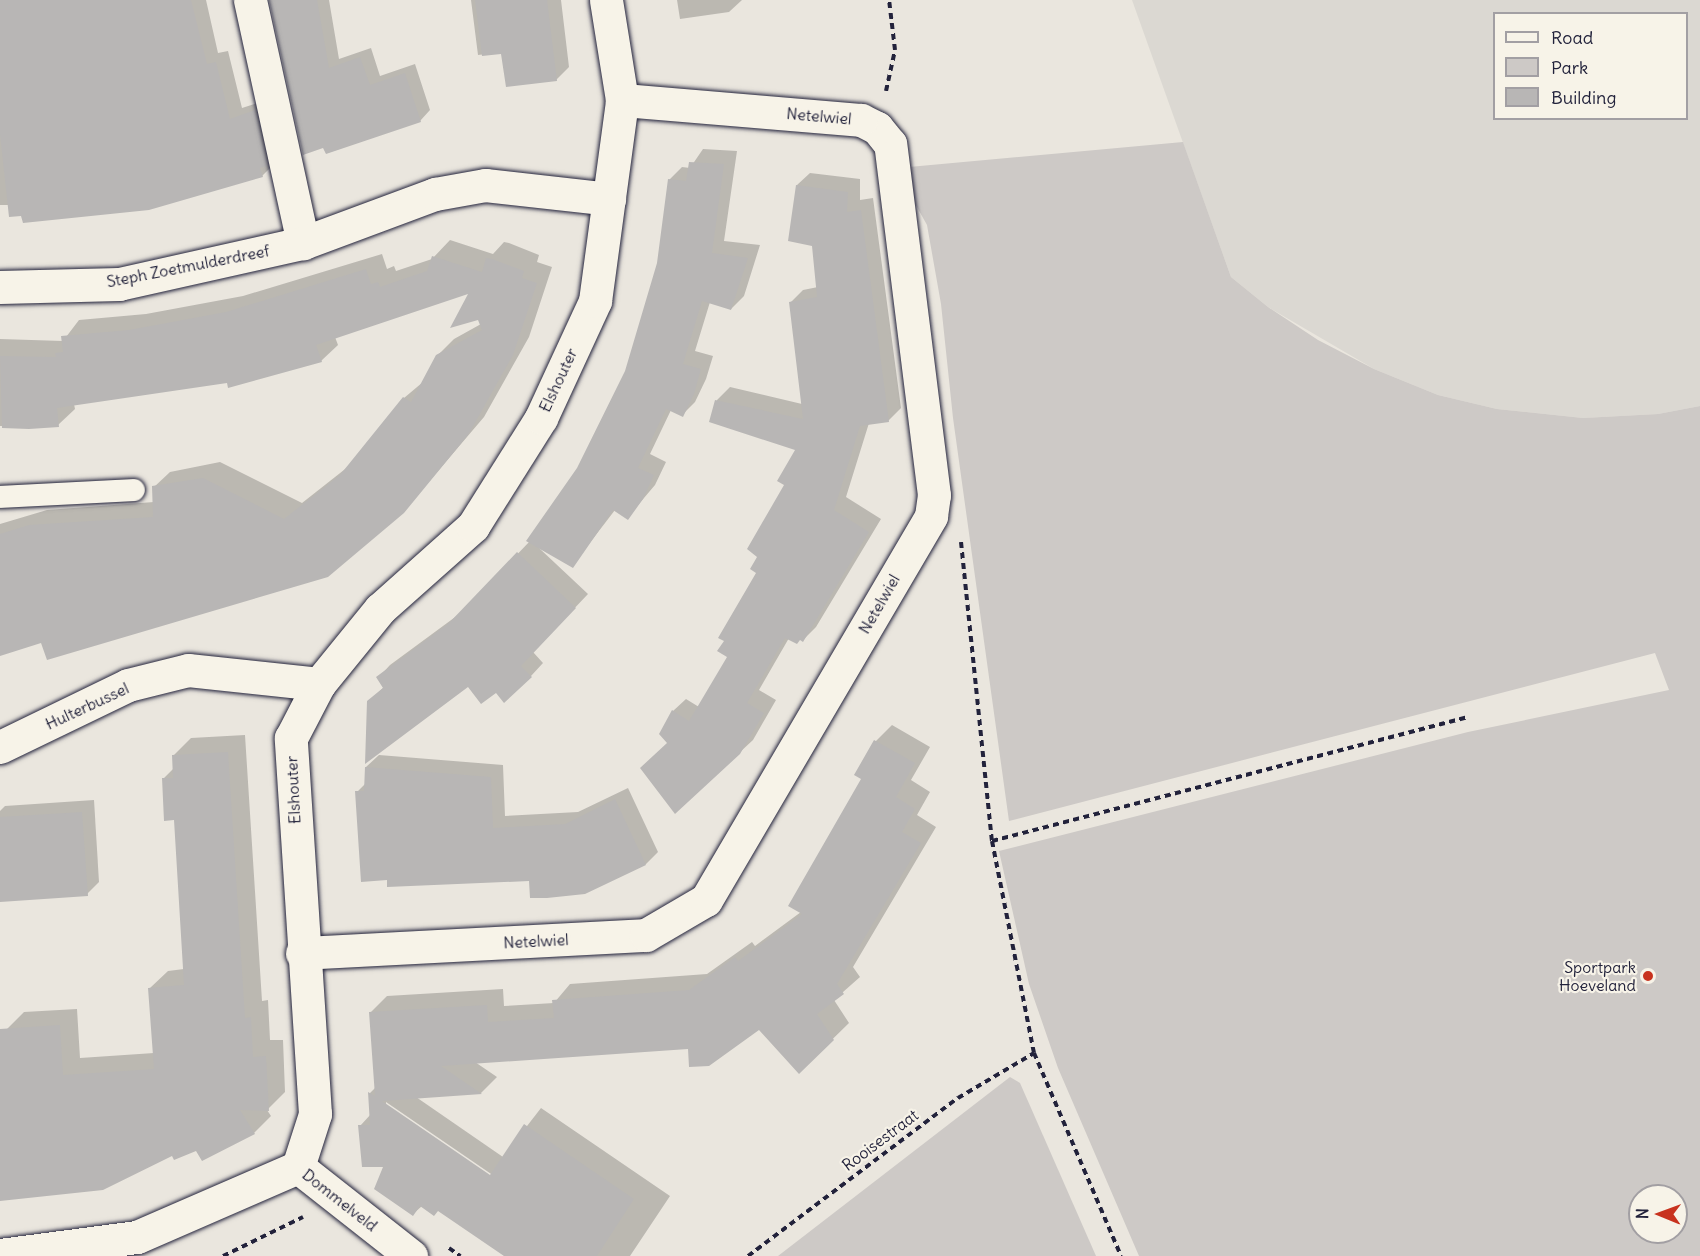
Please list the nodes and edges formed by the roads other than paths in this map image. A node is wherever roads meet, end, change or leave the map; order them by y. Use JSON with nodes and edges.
{"nodes":[{"id":1,"x":250,"y":0,"type":"edge"},
{"id":2,"x":606,"y":0,"type":"edge"},
{"id":3,"x":622,"y":100,"type":"junction"},
{"id":4,"x":609,"y":199,"type":"junction"},
{"id":5,"x":303,"y":243,"type":"junction"},
{"id":6,"x":0,"y":287,"type":"edge"},
{"id":7,"x":134,"y":490,"type":"dead end"},
{"id":8,"x":0,"y":498,"type":"edge"},
{"id":9,"x":319,"y":684,"type":"junction"},
{"id":10,"x":0,"y":747,"type":"edge"},
{"id":11,"x":302,"y":953,"type":"junction"},
{"id":12,"x":298,"y":1167,"type":"junction"},
{"id":13,"x":141,"y":1247,"type":"edge"},
{"id":14,"x":0,"y":1255,"type":"edge"},
{"id":15,"x":411,"y":1256,"type":"edge"}],
"edges":[{"from":1,"to":5,"type":"street"},
{"from":2,"to":3,"type":"street","name":"Elshouter"},
{"from":3,"to":4,"type":"street","name":"Elshouter"},
{"from":3,"to":11,"type":"street","name":"Netelwiel"},
{"from":4,"to":5,"type":"street","name":"Steph Zoetmulderdreef"},
{"from":4,"to":9,"type":"street","name":"Elshouter"},
{"from":5,"to":6,"type":"street","name":"Steph Zoetmulderdreef"},
{"from":7,"to":8,"type":"lane"},
{"from":9,"to":10,"type":"street","name":"Hulterbussel"},
{"from":9,"to":11,"type":"street","name":"Elshouter"},
{"from":11,"to":12,"type":"street","name":"Elshouter"},
{"from":12,"to":13,"type":"street"},
{"from":12,"to":15,"type":"street","name":"Dommelveld"},
{"from":13,"to":14,"type":"street"}]}
